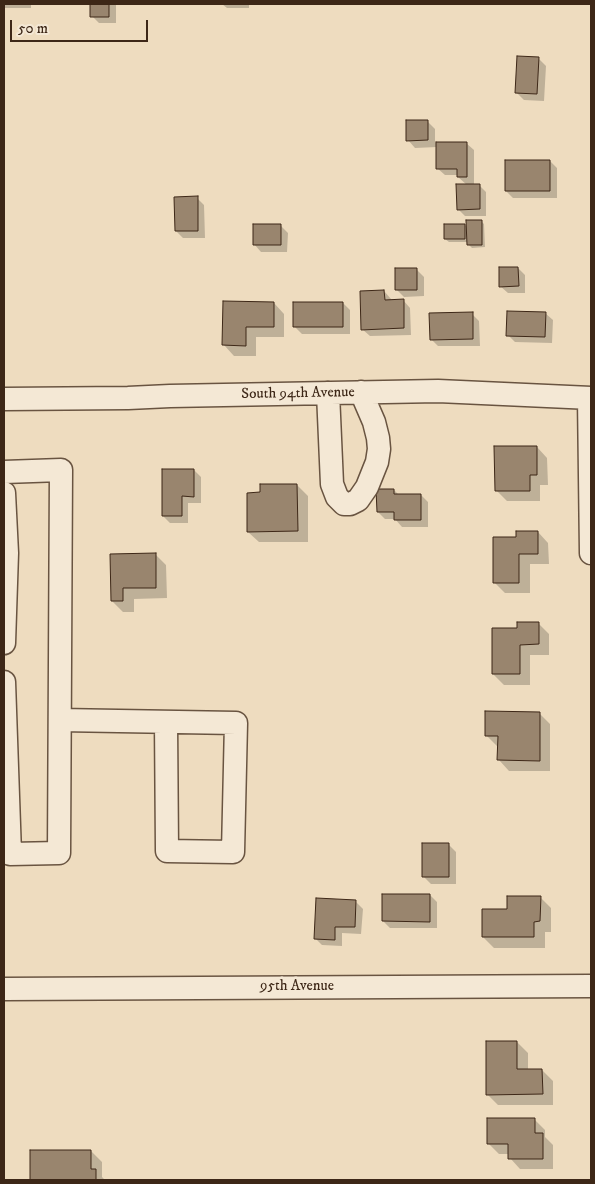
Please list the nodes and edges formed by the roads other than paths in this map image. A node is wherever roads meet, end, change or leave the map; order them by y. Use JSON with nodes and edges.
{"nodes":[{"id":1,"x":361,"y":392,"type":"junction"},
{"id":2,"x":328,"y":393,"type":"junction"},
{"id":3,"x":590,"y":398,"type":"edge"},
{"id":4,"x":4,"y":399,"type":"edge"},
{"id":5,"x":4,"y":472,"type":"edge"},
{"id":6,"x":4,"y":493,"type":"edge"},
{"id":7,"x":5,"y":553,"type":"edge"},
{"id":8,"x":591,"y":553,"type":"edge"},
{"id":9,"x":4,"y":642,"type":"edge"},
{"id":10,"x":4,"y":682,"type":"edge"},
{"id":11,"x":60,"y":720,"type":"junction"},
{"id":12,"x":166,"y":722,"type":"junction"},
{"id":13,"x":591,"y":986,"type":"edge"},
{"id":14,"x":4,"y":988,"type":"edge"}],
"edges":[{"from":1,"to":2,"type":"street","name":"South 94th Avenue"},
{"from":1,"to":2,"type":"street"},
{"from":1,"to":3,"type":"street","name":"South 94th Avenue"},
{"from":2,"to":4,"type":"street","name":"South 94th Avenue"},
{"from":3,"to":8,"type":"street"},
{"from":5,"to":11,"type":"street"},
{"from":6,"to":7,"type":"street"},
{"from":7,"to":9,"type":"street"},
{"from":10,"to":11,"type":"street"},
{"from":11,"to":12,"type":"street"},
{"from":12,"to":12,"type":"street"},
{"from":13,"to":14,"type":"street","name":"95th Avenue"}]}
